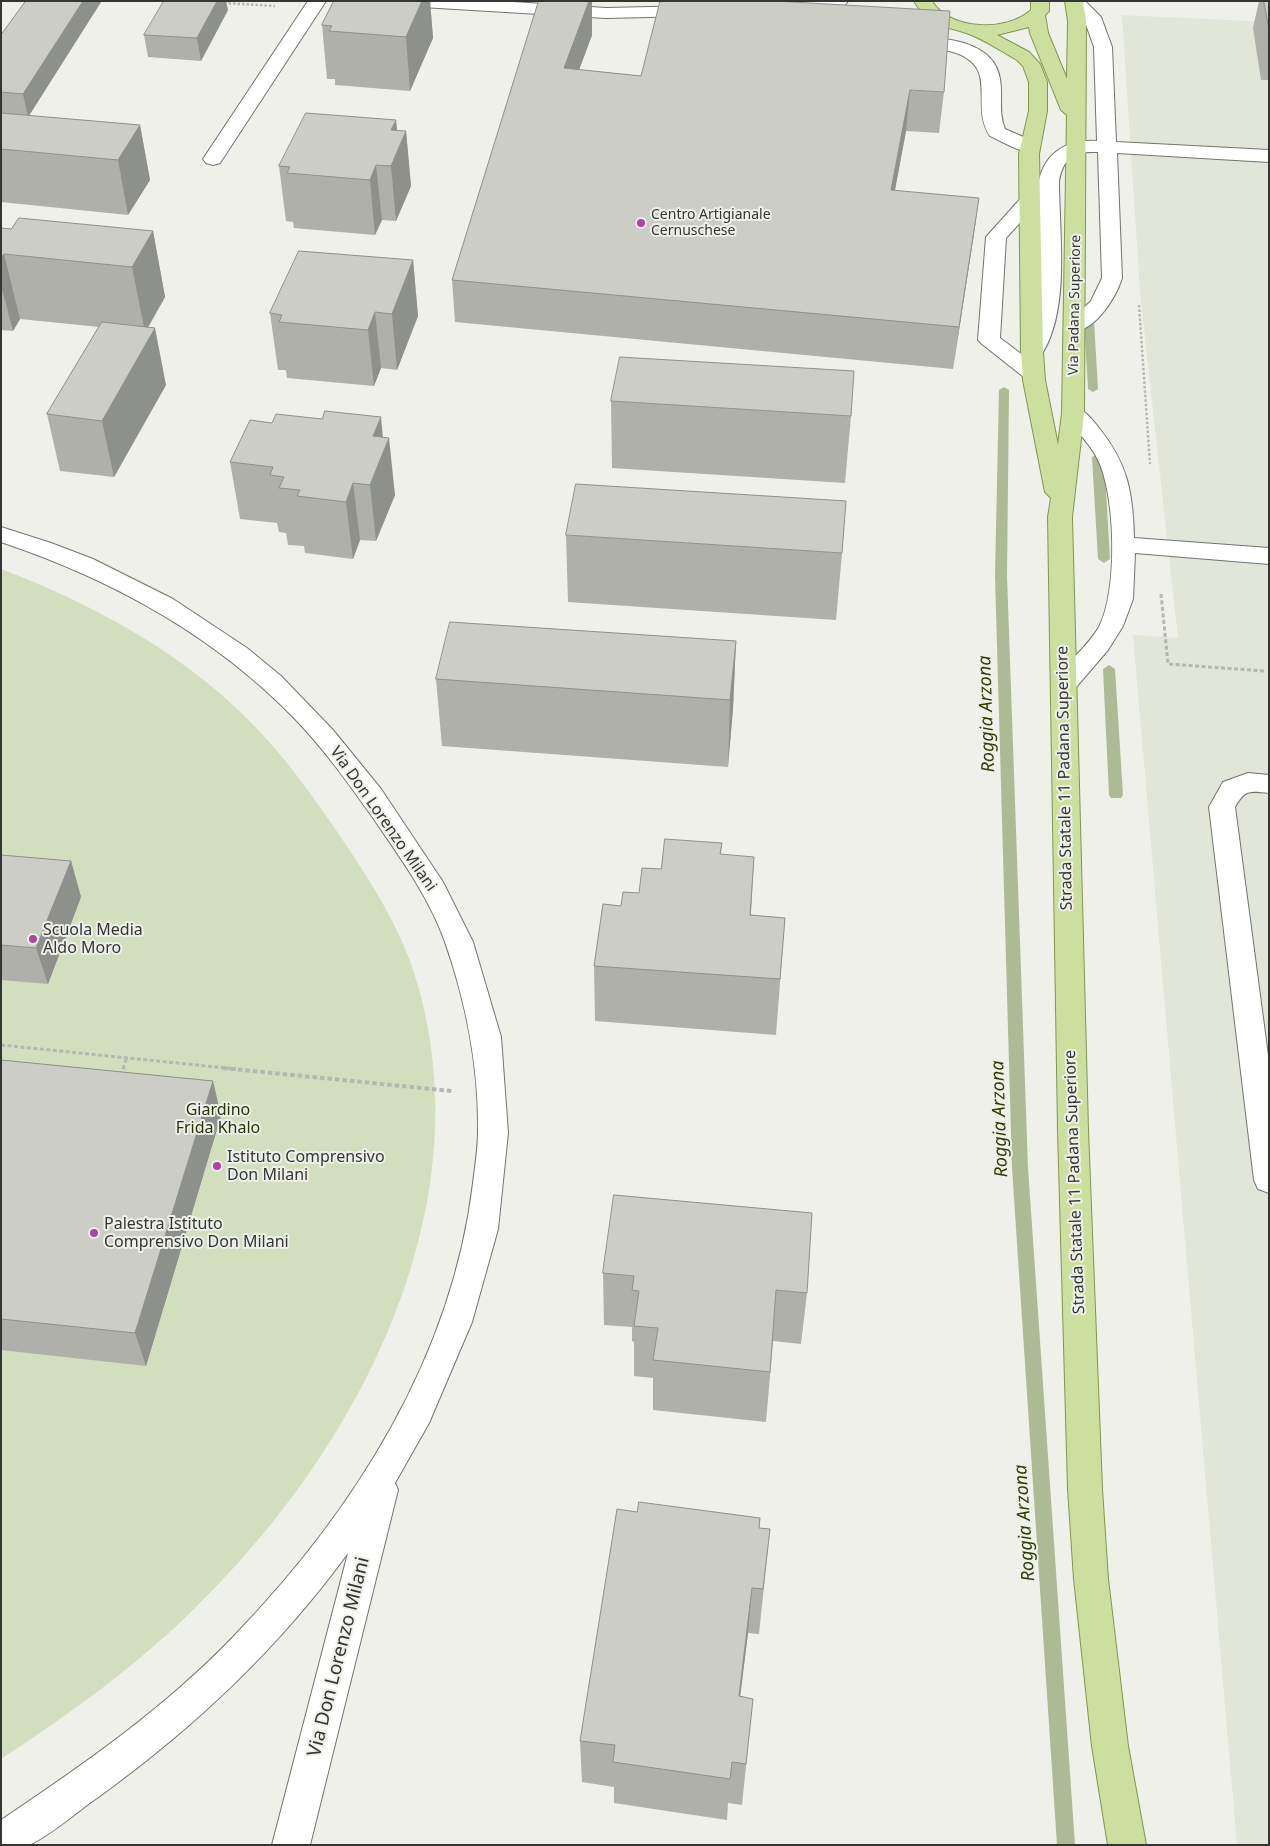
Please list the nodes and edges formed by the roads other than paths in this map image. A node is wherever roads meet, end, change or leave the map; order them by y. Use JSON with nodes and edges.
{"nodes":[{"id":1,"x":318,"y":1,"type":"edge"},
{"id":2,"x":405,"y":1,"type":"edge"},
{"id":3,"x":923,"y":1,"type":"edge"},
{"id":4,"x":1075,"y":1,"type":"edge"},
{"id":5,"x":845,"y":6,"type":"edge"},
{"id":6,"x":767,"y":8,"type":"edge"},
{"id":7,"x":1039,"y":8,"type":"edge"},
{"id":8,"x":710,"y":10,"type":"edge"},
{"id":9,"x":908,"y":15,"type":"edge"},
{"id":10,"x":936,"y":18,"type":"junction"},
{"id":11,"x":973,"y":29,"type":"junction"},
{"id":12,"x":894,"y":40,"type":"edge"},
{"id":13,"x":1076,"y":125,"type":"junction"},
{"id":14,"x":1030,"y":147,"type":"junction"},
{"id":15,"x":1076,"y":147,"type":"junction"},
{"id":16,"x":1106,"y":147,"type":"junction"},
{"id":17,"x":1269,"y":156,"type":"edge"},
{"id":18,"x":213,"y":159,"type":"dead end"},
{"id":19,"x":1029,"y":201,"type":"junction"},
{"id":20,"x":1075,"y":326,"type":"junction"},
{"id":21,"x":1032,"y":362,"type":"junction"},
{"id":22,"x":1074,"y":413,"type":"junction"},
{"id":23,"x":1060,"y":517,"type":"junction"},
{"id":24,"x":1,"y":534,"type":"edge"},
{"id":25,"x":1123,"y":545,"type":"junction"},
{"id":26,"x":1269,"y":556,"type":"edge"},
{"id":27,"x":1063,"y":686,"type":"junction"},
{"id":28,"x":1269,"y":784,"type":"edge"},
{"id":29,"x":1269,"y":1180,"type":"edge"},
{"id":30,"x":386,"y":1470,"type":"junction"},
{"id":31,"x":1,"y":1842,"type":"edge"},
{"id":32,"x":292,"y":1845,"type":"edge"},
{"id":33,"x":1126,"y":1845,"type":"edge"}],
"edges":[{"from":1,"to":18,"type":"street"},
{"from":2,"to":8,"type":"street"},
{"from":3,"to":10,"type":"main road"},
{"from":4,"to":13,"type":"main road"},
{"from":4,"to":16,"type":"street"},
{"from":5,"to":6,"type":"street"},
{"from":7,"to":11,"type":"main road"},
{"from":7,"to":13,"type":"main road"},
{"from":9,"to":10,"type":"street"},
{"from":10,"to":11,"type":"main road"},
{"from":11,"to":14,"type":"main road"},
{"from":12,"to":14,"type":"street"},
{"from":13,"to":15,"type":"main road"},
{"from":14,"to":19,"type":"main road"},
{"from":15,"to":16,"type":"street"},
{"from":15,"to":20,"type":"main road","name":"Via Padana Superiore"},
{"from":15,"to":21,"type":"street","name":"Via Padana Superiore"},
{"from":16,"to":17,"type":"street"},
{"from":16,"to":20,"type":"street"},
{"from":19,"to":21,"type":"main road"},
{"from":19,"to":21,"type":"street"},
{"from":20,"to":22,"type":"main road","name":"Via Padana Superiore"},
{"from":21,"to":23,"type":"main road"},
{"from":22,"to":23,"type":"main road","name":"Via Padana Superiore"},
{"from":22,"to":25,"type":"street"},
{"from":23,"to":27,"type":"main road","name":"Strada Statale 11 Padana Superiore"},
{"from":24,"to":30,"type":"street","name":"Via Don Lorenzo Milani"},
{"from":25,"to":26,"type":"street"},
{"from":25,"to":27,"type":"street"},
{"from":27,"to":33,"type":"main road","name":"Strada Statale 11 Padana Superiore"},
{"from":28,"to":29,"type":"street"},
{"from":30,"to":31,"type":"street","name":"Via Don Lorenzo Milani"},
{"from":30,"to":32,"type":"street","name":"Via Don Lorenzo Milani"}]}
